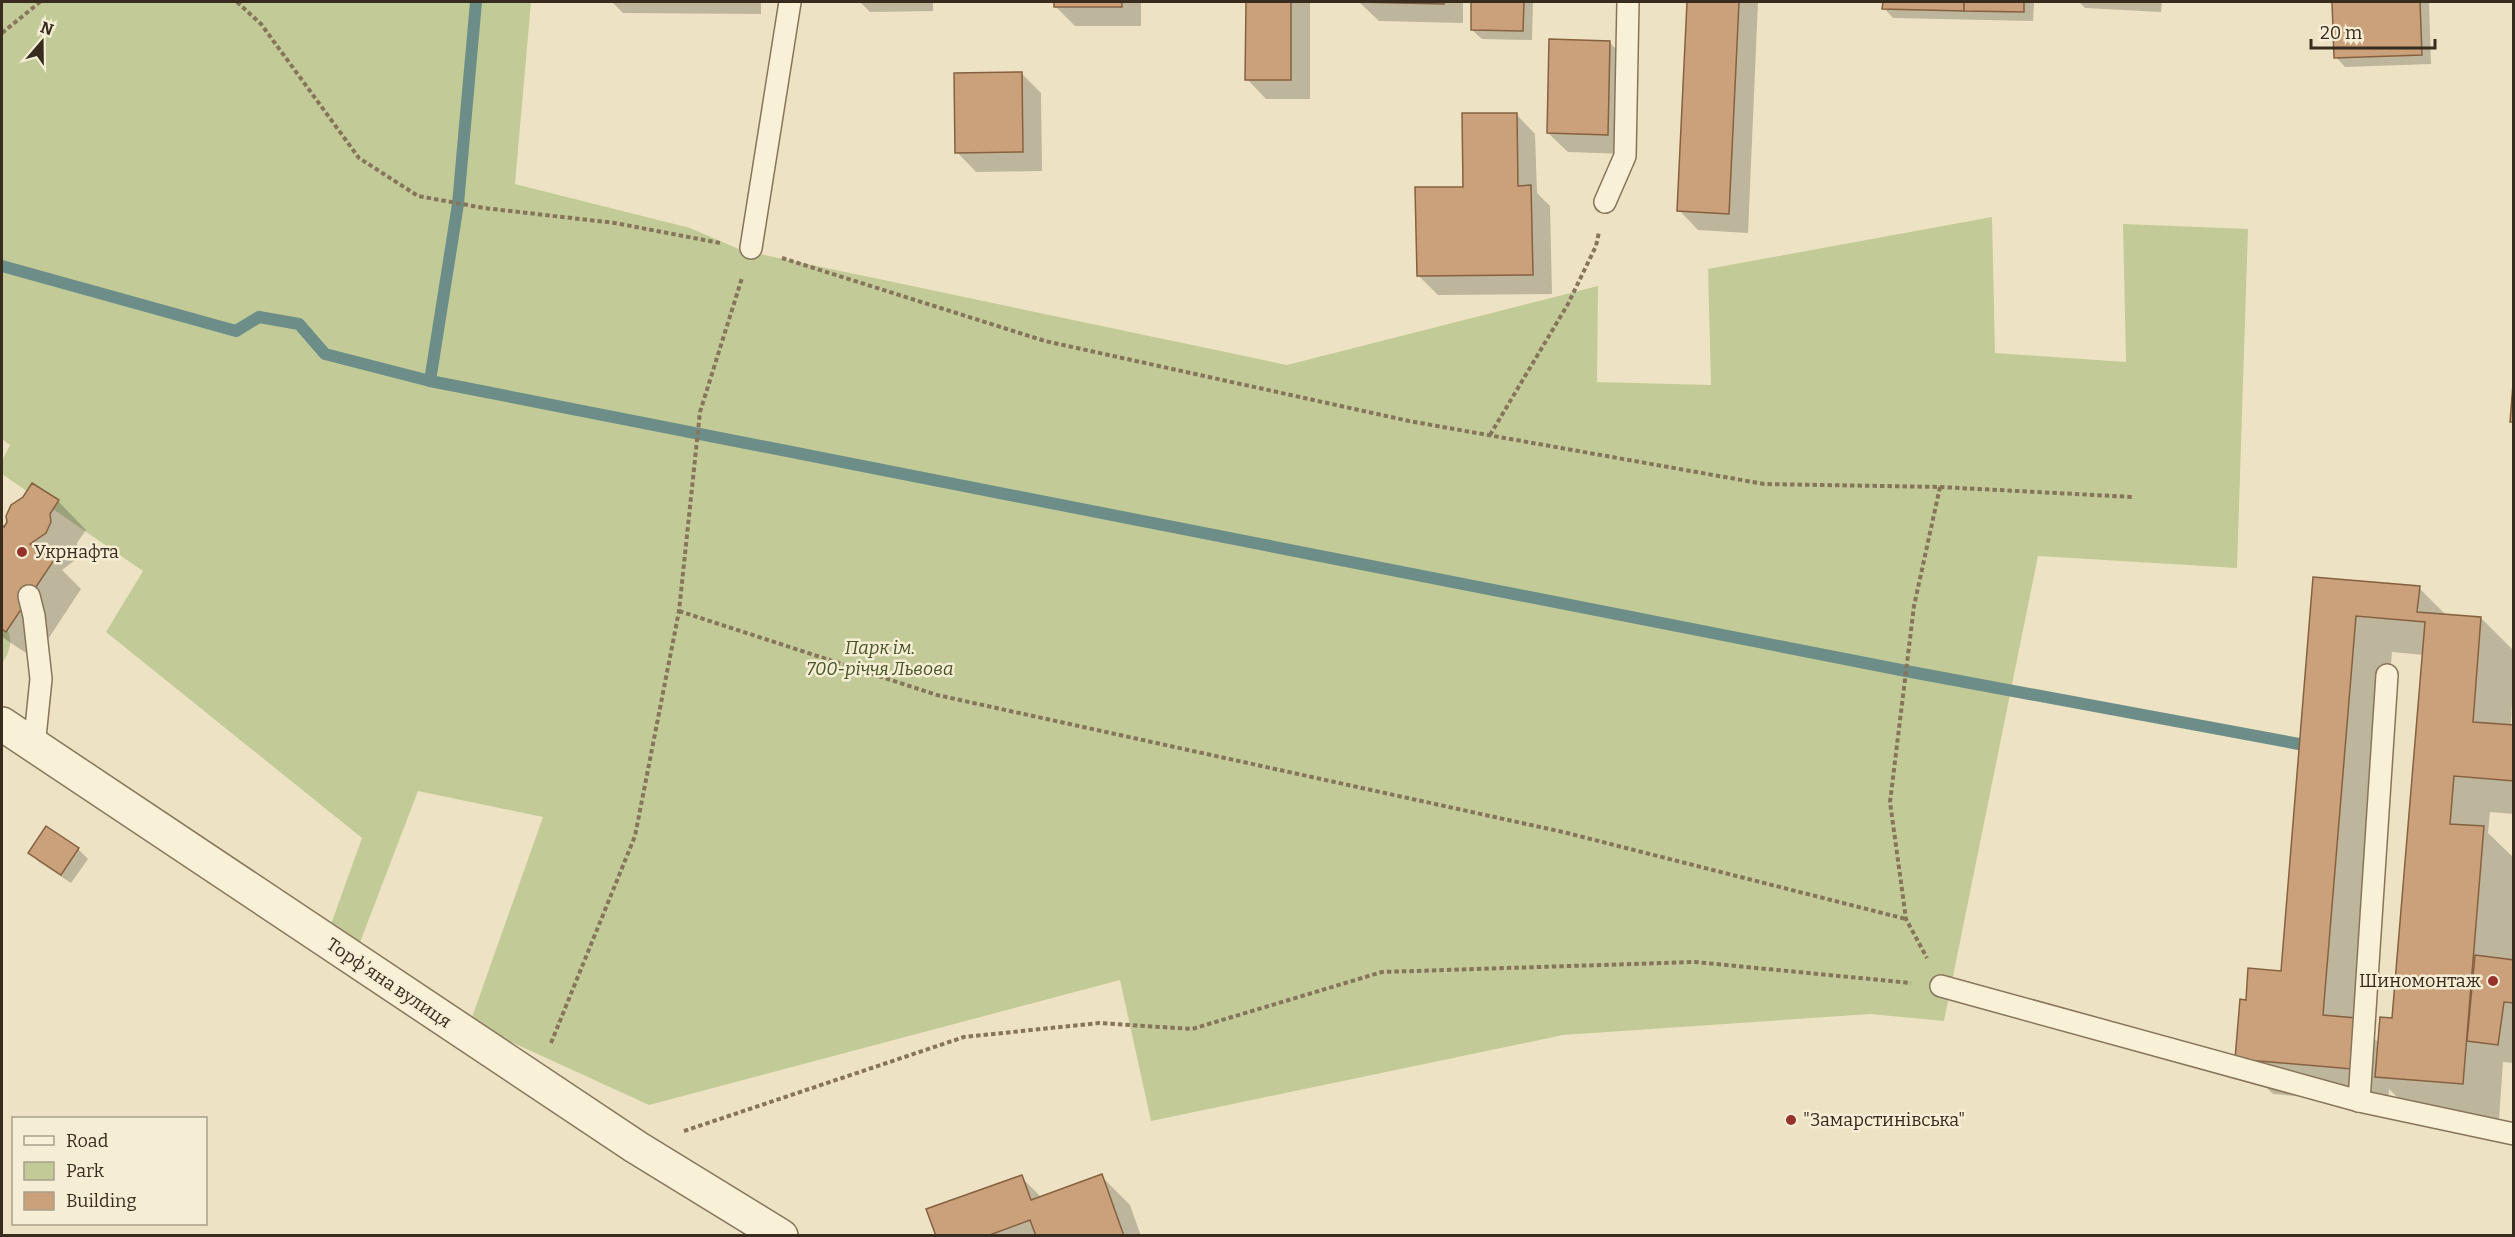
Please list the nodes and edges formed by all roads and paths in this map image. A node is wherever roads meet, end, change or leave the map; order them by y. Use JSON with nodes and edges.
{"nodes":[{"id":1,"x":40,"y":2,"type":"edge"},
{"id":2,"x":237,"y":2,"type":"edge"},
{"id":3,"x":790,"y":2,"type":"edge"},
{"id":4,"x":1628,"y":2,"type":"edge"},
{"id":5,"x":2,"y":33,"type":"edge"},
{"id":6,"x":1605,"y":202,"type":"joint"},
{"id":7,"x":751,"y":248,"type":"junction"},
{"id":8,"x":1490,"y":435,"type":"junction"},
{"id":9,"x":1940,"y":487,"type":"junction"},
{"id":10,"x":2133,"y":497,"type":"dead end"},
{"id":11,"x":29,"y":596,"type":"dead end"},
{"id":12,"x":679,"y":611,"type":"junction"},
{"id":13,"x":2387,"y":675,"type":"dead end"},
{"id":14,"x":2,"y":724,"type":"edge"},
{"id":15,"x":34,"y":747,"type":"junction"},
{"id":16,"x":1906,"y":919,"type":"junction"},
{"id":17,"x":1941,"y":986,"type":"junction"},
{"id":18,"x":549,"y":1050,"type":"dead end"},
{"id":19,"x":2359,"y":1101,"type":"junction"},
{"id":20,"x":2514,"y":1134,"type":"edge"},
{"id":21,"x":636,"y":1147,"type":"junction"},
{"id":22,"x":781,"y":1236,"type":"edge"}],
"edges":[{"from":1,"to":5,"type":"path"},
{"from":2,"to":7,"type":"path"},
{"from":3,"to":7,"type":"lane"},
{"from":4,"to":6,"type":"lane"},
{"from":6,"to":8,"type":"path"},
{"from":7,"to":8,"type":"path"},
{"from":7,"to":12,"type":"path"},
{"from":8,"to":9,"type":"path"},
{"from":9,"to":10,"type":"path"},
{"from":9,"to":16,"type":"path"},
{"from":11,"to":15,"type":"lane"},
{"from":12,"to":16,"type":"path"},
{"from":12,"to":18,"type":"path"},
{"from":13,"to":19,"type":"lane"},
{"from":14,"to":15,"type":"street","name":"Торфʼяна вулиця"},
{"from":15,"to":21,"type":"street","name":"Торфʼяна вулиця"},
{"from":16,"to":17,"type":"path"},
{"from":17,"to":19,"type":"lane"},
{"from":17,"to":21,"type":"path"},
{"from":19,"to":20,"type":"lane"},
{"from":21,"to":22,"type":"street","name":"Торфʼяна вулиця"}]}
